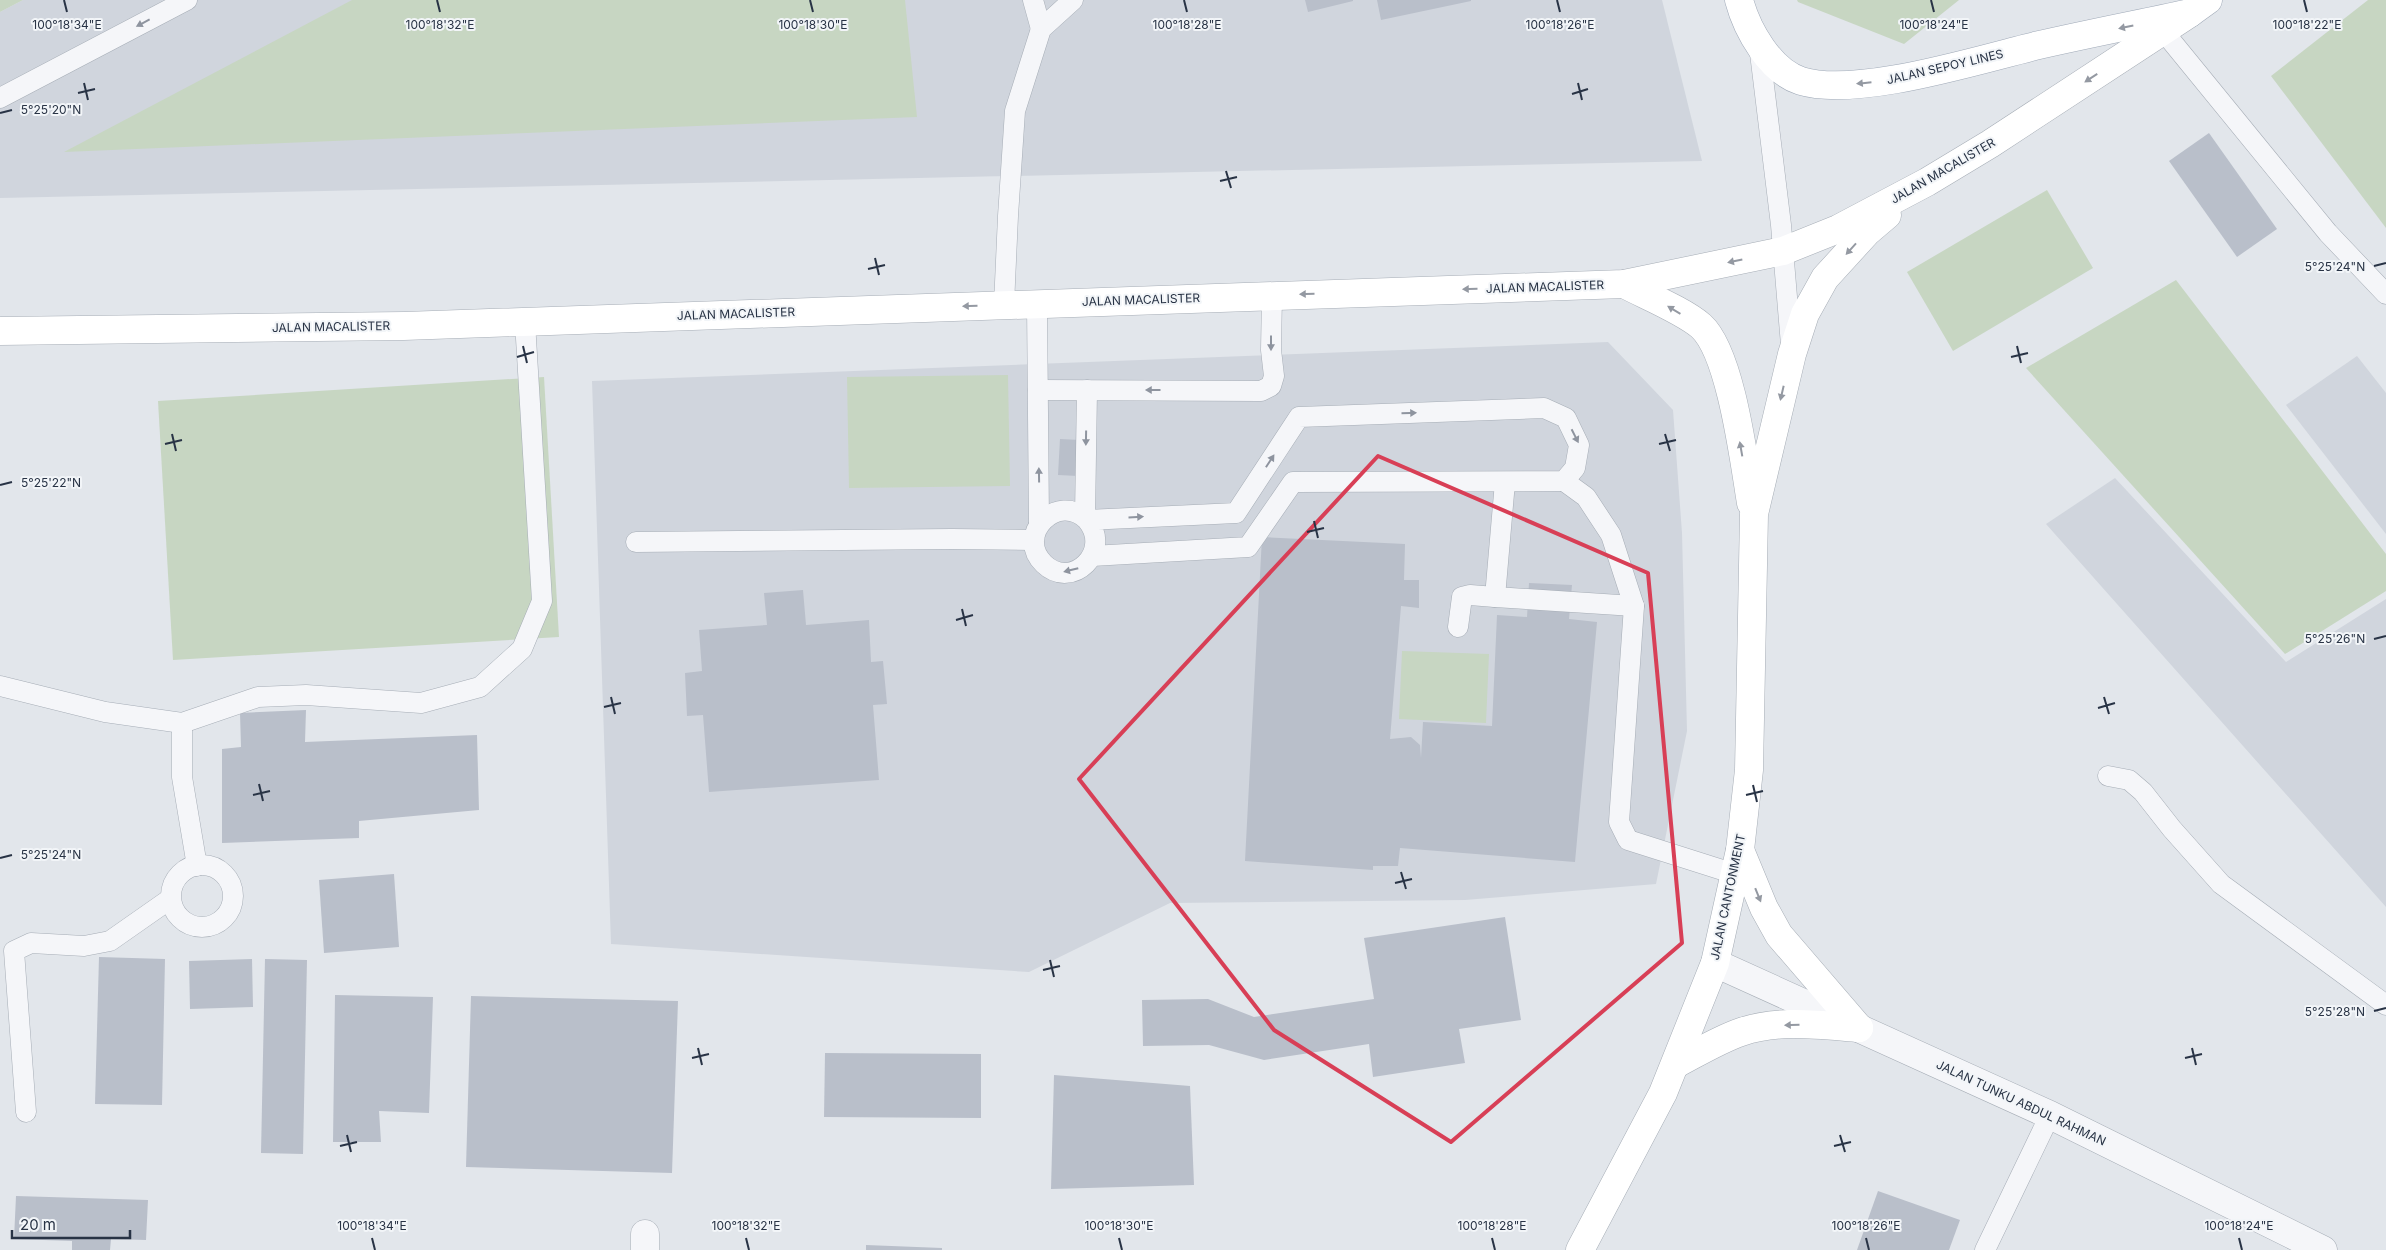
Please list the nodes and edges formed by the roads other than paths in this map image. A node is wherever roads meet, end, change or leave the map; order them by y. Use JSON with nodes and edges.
{"nodes":[{"id":1,"x":187,"y":0,"type":"edge"},
{"id":2,"x":1033,"y":0,"type":"edge"},
{"id":3,"x":1073,"y":0,"type":"edge"},
{"id":4,"x":1739,"y":0,"type":"edge"},
{"id":5,"x":2199,"y":7,"type":"edge"},
{"id":6,"x":1041,"y":30,"type":"junction"},
{"id":7,"x":2164,"y":32,"type":"junction"},
{"id":8,"x":1759,"y":44,"type":"junction"},
{"id":9,"x":0,"y":98,"type":"edge"},
{"id":10,"x":1927,"y":182,"type":"junction"},
{"id":11,"x":1783,"y":251,"type":"junction"},
{"id":12,"x":1624,"y":284,"type":"junction"},
{"id":13,"x":1272,"y":294,"type":"junction"},
{"id":14,"x":2386,"y":294,"type":"edge"},
{"id":15,"x":1037,"y":304,"type":"junction"},
{"id":16,"x":1004,"y":305,"type":"junction"},
{"id":17,"x":525,"y":322,"type":"junction"},
{"id":18,"x":0,"y":331,"type":"edge"},
{"id":19,"x":1792,"y":354,"type":"junction"},
{"id":20,"x":1038,"y":390,"type":"junction"},
{"id":21,"x":1087,"y":390,"type":"junction"},
{"id":22,"x":1564,"y":481,"type":"junction"},
{"id":23,"x":1505,"y":482,"type":"junction"},
{"id":24,"x":1754,"y":514,"type":"junction"},
{"id":25,"x":1086,"y":518,"type":"junction"},
{"id":26,"x":1036,"y":532,"type":"junction"},
{"id":27,"x":636,"y":542,"type":"dead end"},
{"id":28,"x":1092,"y":556,"type":"junction"},
{"id":29,"x":1495,"y":597,"type":"junction"},
{"id":30,"x":1634,"y":606,"type":"junction"},
{"id":31,"x":1458,"y":627,"type":"dead end"},
{"id":32,"x":0,"y":686,"type":"edge"},
{"id":33,"x":182,"y":723,"type":"junction"},
{"id":34,"x":2108,"y":776,"type":"dead end"},
{"id":35,"x":1737,"y":862,"type":"junction"},
{"id":36,"x":197,"y":866,"type":"junction"},
{"id":37,"x":170,"y":898,"type":"junction"},
{"id":38,"x":1715,"y":963,"type":"junction"},
{"id":39,"x":2386,"y":1005,"type":"edge"},
{"id":40,"x":1859,"y":1028,"type":"junction"},
{"id":41,"x":1676,"y":1064,"type":"junction"},
{"id":42,"x":26,"y":1112,"type":"dead end"},
{"id":43,"x":2050,"y":1115,"type":"junction"},
{"id":44,"x":1580,"y":1250,"type":"edge"},
{"id":45,"x":1985,"y":1250,"type":"edge"},
{"id":46,"x":2323,"y":1250,"type":"edge"}],
"edges":[{"from":1,"to":9,"type":"lane","one_way":true},
{"from":2,"to":6,"type":"lane"},
{"from":3,"to":6,"type":"lane"},
{"from":4,"to":8,"type":"main road","name":"JALAN SEPOY LINES"},
{"from":5,"to":7,"type":"main road","name":"JALAN MACALISTER"},
{"from":5,"to":8,"type":"main road","name":"JALAN SEPOY LINES","one_way":true},
{"from":6,"to":16,"type":"lane"},
{"from":7,"to":10,"type":"main road","name":"JALAN MACALISTER","one_way":true},
{"from":7,"to":14,"type":"lane"},
{"from":8,"to":11,"type":"lane"},
{"from":10,"to":11,"type":"main road","name":"JALAN MACALISTER"},
{"from":10,"to":19,"type":"main road","one_way":true},
{"from":11,"to":12,"type":"main road","name":"JALAN MACALISTER","one_way":true},
{"from":11,"to":19,"type":"lane"},
{"from":12,"to":13,"type":"main road","name":"JALAN MACALISTER","one_way":true},
{"from":24,"to":12,"type":"main road","one_way":true},
{"from":13,"to":15,"type":"main road","name":"JALAN MACALISTER"},
{"from":13,"to":21,"type":"lane","one_way":true},
{"from":15,"to":16,"type":"main road","name":"JALAN MACALISTER"},
{"from":15,"to":20,"type":"lane"},
{"from":16,"to":17,"type":"main road","name":"JALAN MACALISTER","one_way":true},
{"from":17,"to":18,"type":"main road","name":"JALAN MACALISTER"},
{"from":17,"to":33,"type":"lane"},
{"from":19,"to":24,"type":"main road","one_way":true},
{"from":20,"to":21,"type":"lane"},
{"from":26,"to":20,"type":"lane","one_way":true},
{"from":21,"to":25,"type":"lane","one_way":true},
{"from":22,"to":23,"type":"lane"},
{"from":25,"to":22,"type":"lane","one_way":true},
{"from":22,"to":30,"type":"lane"},
{"from":23,"to":28,"type":"lane"},
{"from":23,"to":29,"type":"lane"},
{"from":24,"to":35,"type":"main road","name":"JALAN CANTONMENT"},
{"from":25,"to":26,"type":"lane"},
{"from":25,"to":28,"type":"lane"},
{"from":26,"to":27,"type":"lane"},
{"from":28,"to":26,"type":"lane","one_way":true},
{"from":29,"to":30,"type":"lane"},
{"from":29,"to":31,"type":"lane"},
{"from":30,"to":35,"type":"lane"},
{"from":32,"to":33,"type":"lane"},
{"from":33,"to":36,"type":"lane"},
{"from":34,"to":39,"type":"lane"},
{"from":35,"to":38,"type":"main road","name":"JALAN CANTONMENT"},
{"from":35,"to":40,"type":"main road","one_way":true},
{"from":36,"to":37,"type":"lane"},
{"from":36,"to":37,"type":"lane"},
{"from":37,"to":42,"type":"lane"},
{"from":38,"to":40,"type":"street","name":"JALAN TUNKU ABDUL RAHMAN"},
{"from":38,"to":41,"type":"main road","name":"JALAN CANTONMENT"},
{"from":40,"to":41,"type":"main road","one_way":true},
{"from":40,"to":43,"type":"street","name":"JALAN TUNKU ABDUL RAHMAN"},
{"from":41,"to":44,"type":"main road","name":"JALAN CANTONMENT"},
{"from":43,"to":45,"type":"lane"},
{"from":43,"to":46,"type":"street","name":"JALAN TUNKU ABDUL RAHMAN"}]}
